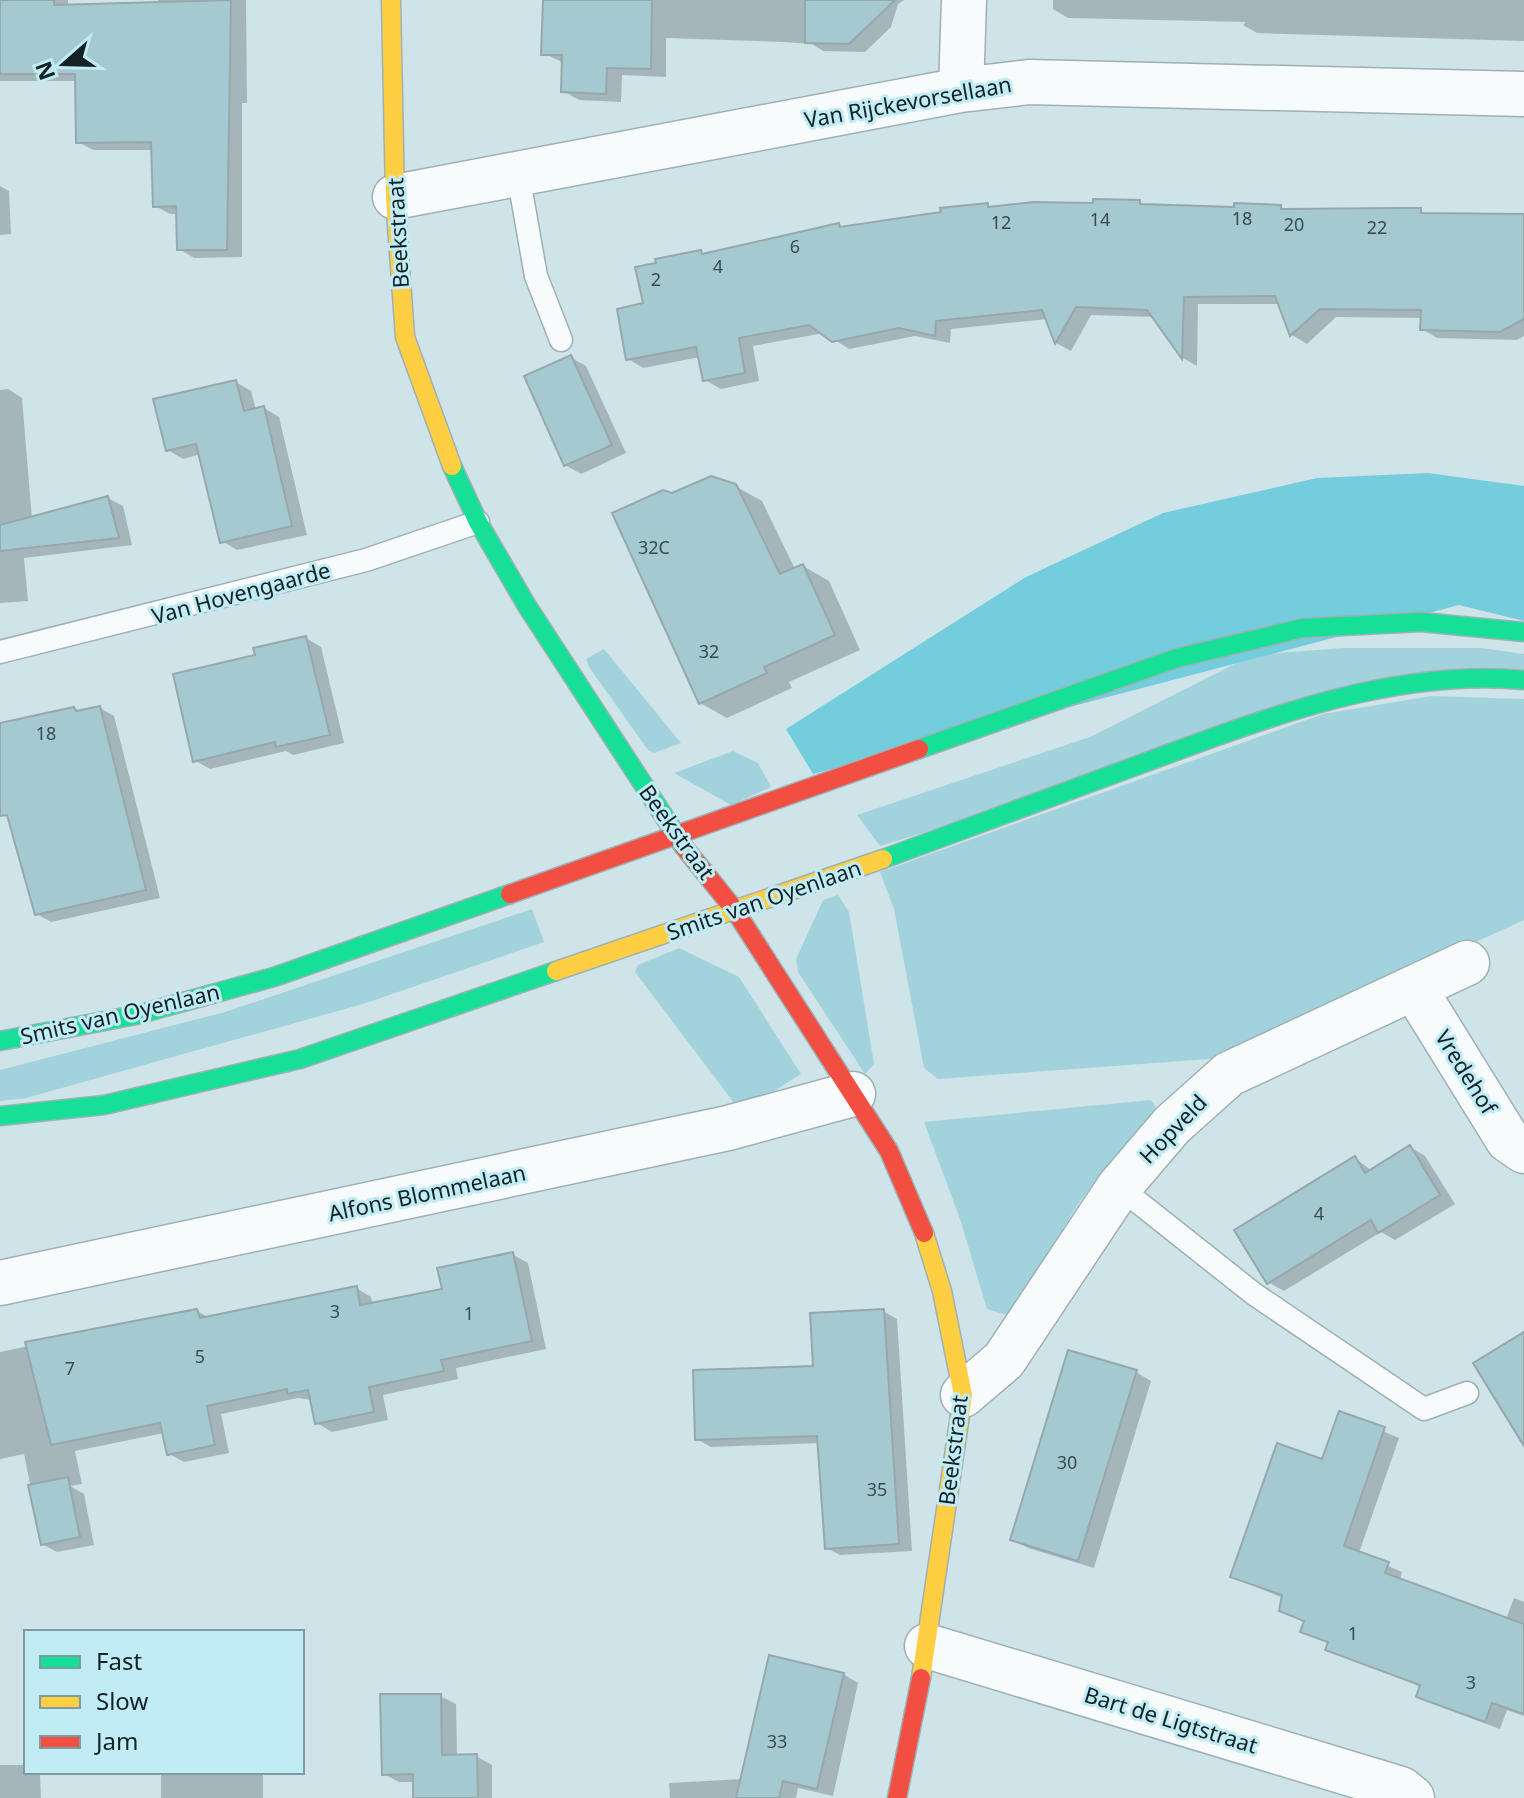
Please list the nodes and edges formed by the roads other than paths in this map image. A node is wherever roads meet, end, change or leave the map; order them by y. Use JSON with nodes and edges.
{"nodes":[{"id":1,"x":391,"y":0,"type":"edge"},
{"id":2,"x":964,"y":0,"type":"edge"},
{"id":3,"x":961,"y":90,"type":"junction"},
{"id":4,"x":1524,"y":94,"type":"edge"},
{"id":5,"x":518,"y":174,"type":"junction"},
{"id":6,"x":395,"y":197,"type":"junction"},
{"id":7,"x":561,"y":340,"type":"dead end"},
{"id":8,"x":478,"y":522,"type":"junction"},
{"id":9,"x":1524,"y":632,"type":"edge"},
{"id":10,"x":0,"y":652,"type":"edge"},
{"id":11,"x":1524,"y":680,"type":"edge"},
{"id":12,"x":675,"y":836,"type":"junction"},
{"id":13,"x":734,"y":909,"type":"junction"},
{"id":14,"x":1467,"y":963,"type":"dead end"},
{"id":15,"x":1414,"y":988,"type":"junction"},
{"id":16,"x":0,"y":1041,"type":"edge"},
{"id":17,"x":853,"y":1094,"type":"junction"},
{"id":18,"x":0,"y":1116,"type":"edge"},
{"id":19,"x":1524,"y":1151,"type":"edge"},
{"id":20,"x":1119,"y":1187,"type":"junction"},
{"id":21,"x":0,"y":1283,"type":"edge"},
{"id":22,"x":1467,"y":1393,"type":"dead end"},
{"id":23,"x":963,"y":1395,"type":"junction"},
{"id":24,"x":927,"y":1646,"type":"junction"},
{"id":25,"x":897,"y":1798,"type":"edge"},
{"id":26,"x":1412,"y":1798,"type":"edge"}],
"edges":[{"from":1,"to":6,"type":"main road","name":"Beekstraat"},
{"from":2,"to":3,"type":"street"},
{"from":3,"to":4,"type":"street","name":"Van Rijckevorsellaan"},
{"from":3,"to":5,"type":"street","name":"Van Rijckevorsellaan"},
{"from":5,"to":6,"type":"street","name":"Van Rijckevorsellaan"},
{"from":5,"to":7,"type":"lane"},
{"from":6,"to":8,"type":"main road","name":"Beekstraat"},
{"from":8,"to":10,"type":"lane","name":"Van Hovengaarde"},
{"from":8,"to":12,"type":"main road","name":"Beekstraat"},
{"from":9,"to":12,"type":"main road","name":"Smits van Oyenlaan"},
{"from":11,"to":13,"type":"main road","name":"Smits van Oyenlaan"},
{"from":12,"to":13,"type":"main road","name":"Beekstraat"},
{"from":12,"to":16,"type":"main road","name":"Smits van Oyenlaan"},
{"from":13,"to":17,"type":"main road","name":"Beekstraat"},
{"from":13,"to":18,"type":"main road","name":"Smits van Oyenlaan"},
{"from":14,"to":15,"type":"street","name":"Hopveld"},
{"from":15,"to":19,"type":"street","name":"Vredehof"},
{"from":15,"to":20,"type":"street","name":"Hopveld"},
{"from":17,"to":21,"type":"street","name":"Alfons Blommelaan"},
{"from":17,"to":23,"type":"main road","name":"Beekstraat"},
{"from":20,"to":22,"type":"lane"},
{"from":20,"to":23,"type":"street","name":"Hopveld"},
{"from":23,"to":24,"type":"main road","name":"Beekstraat"},
{"from":24,"to":25,"type":"main road","name":"Beekstraat"},
{"from":24,"to":26,"type":"street","name":"Bart de Ligtstraat"}]}
